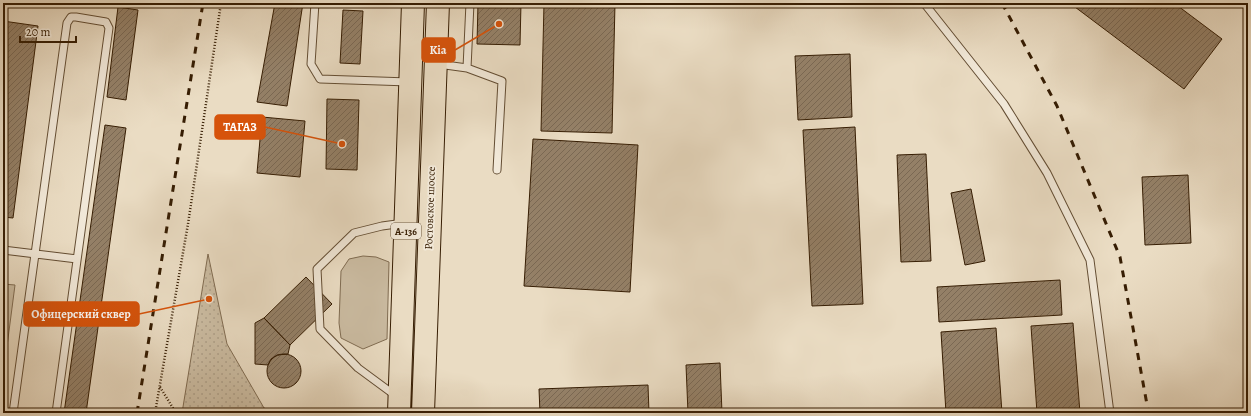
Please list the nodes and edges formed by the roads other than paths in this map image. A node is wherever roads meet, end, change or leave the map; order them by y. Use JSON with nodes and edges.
{"nodes":[{"id":1,"x":315,"y":3,"type":"edge"},
{"id":2,"x":413,"y":3,"type":"edge"},
{"id":3,"x":438,"y":3,"type":"edge"},
{"id":4,"x":470,"y":3,"type":"edge"},
{"id":5,"x":924,"y":3,"type":"edge"},
{"id":6,"x":436,"y":63,"type":"junction"},
{"id":7,"x":467,"y":68,"type":"junction"},
{"id":8,"x":409,"y":82,"type":"junction"},
{"id":9,"x":497,"y":170,"type":"dead end"},
{"id":10,"x":406,"y":223,"type":"junction"},
{"id":11,"x":3,"y":250,"type":"edge"},
{"id":12,"x":35,"y":254,"type":"junction"},
{"id":13,"x":77,"y":259,"type":"junction"},
{"id":14,"x":399,"y":406,"type":"edge"},
{"id":15,"x":13,"y":413,"type":"edge"},
{"id":16,"x":56,"y":413,"type":"edge"},
{"id":17,"x":423,"y":413,"type":"edge"},
{"id":18,"x":1110,"y":413,"type":"edge"}],
"edges":[{"from":1,"to":8,"type":"lane"},
{"from":2,"to":8,"type":"main road","number":"А-136"},
{"from":3,"to":6,"type":"main road","name":"Ростовское шоссе","number":"А-136"},
{"from":4,"to":7,"type":"lane"},
{"from":5,"to":18,"type":"lane"},
{"from":6,"to":7,"type":"lane"},
{"from":6,"to":17,"type":"main road","name":"Ростовское шоссе","number":"А-136"},
{"from":7,"to":9,"type":"lane"},
{"from":8,"to":10,"type":"main road","number":"А-136"},
{"from":10,"to":14,"type":"main road","number":"А-136"},
{"from":10,"to":14,"type":"lane"},
{"from":11,"to":12,"type":"lane"},
{"from":12,"to":13,"type":"lane"},
{"from":12,"to":13,"type":"lane"},
{"from":12,"to":15,"type":"lane"},
{"from":13,"to":16,"type":"lane"}]}
